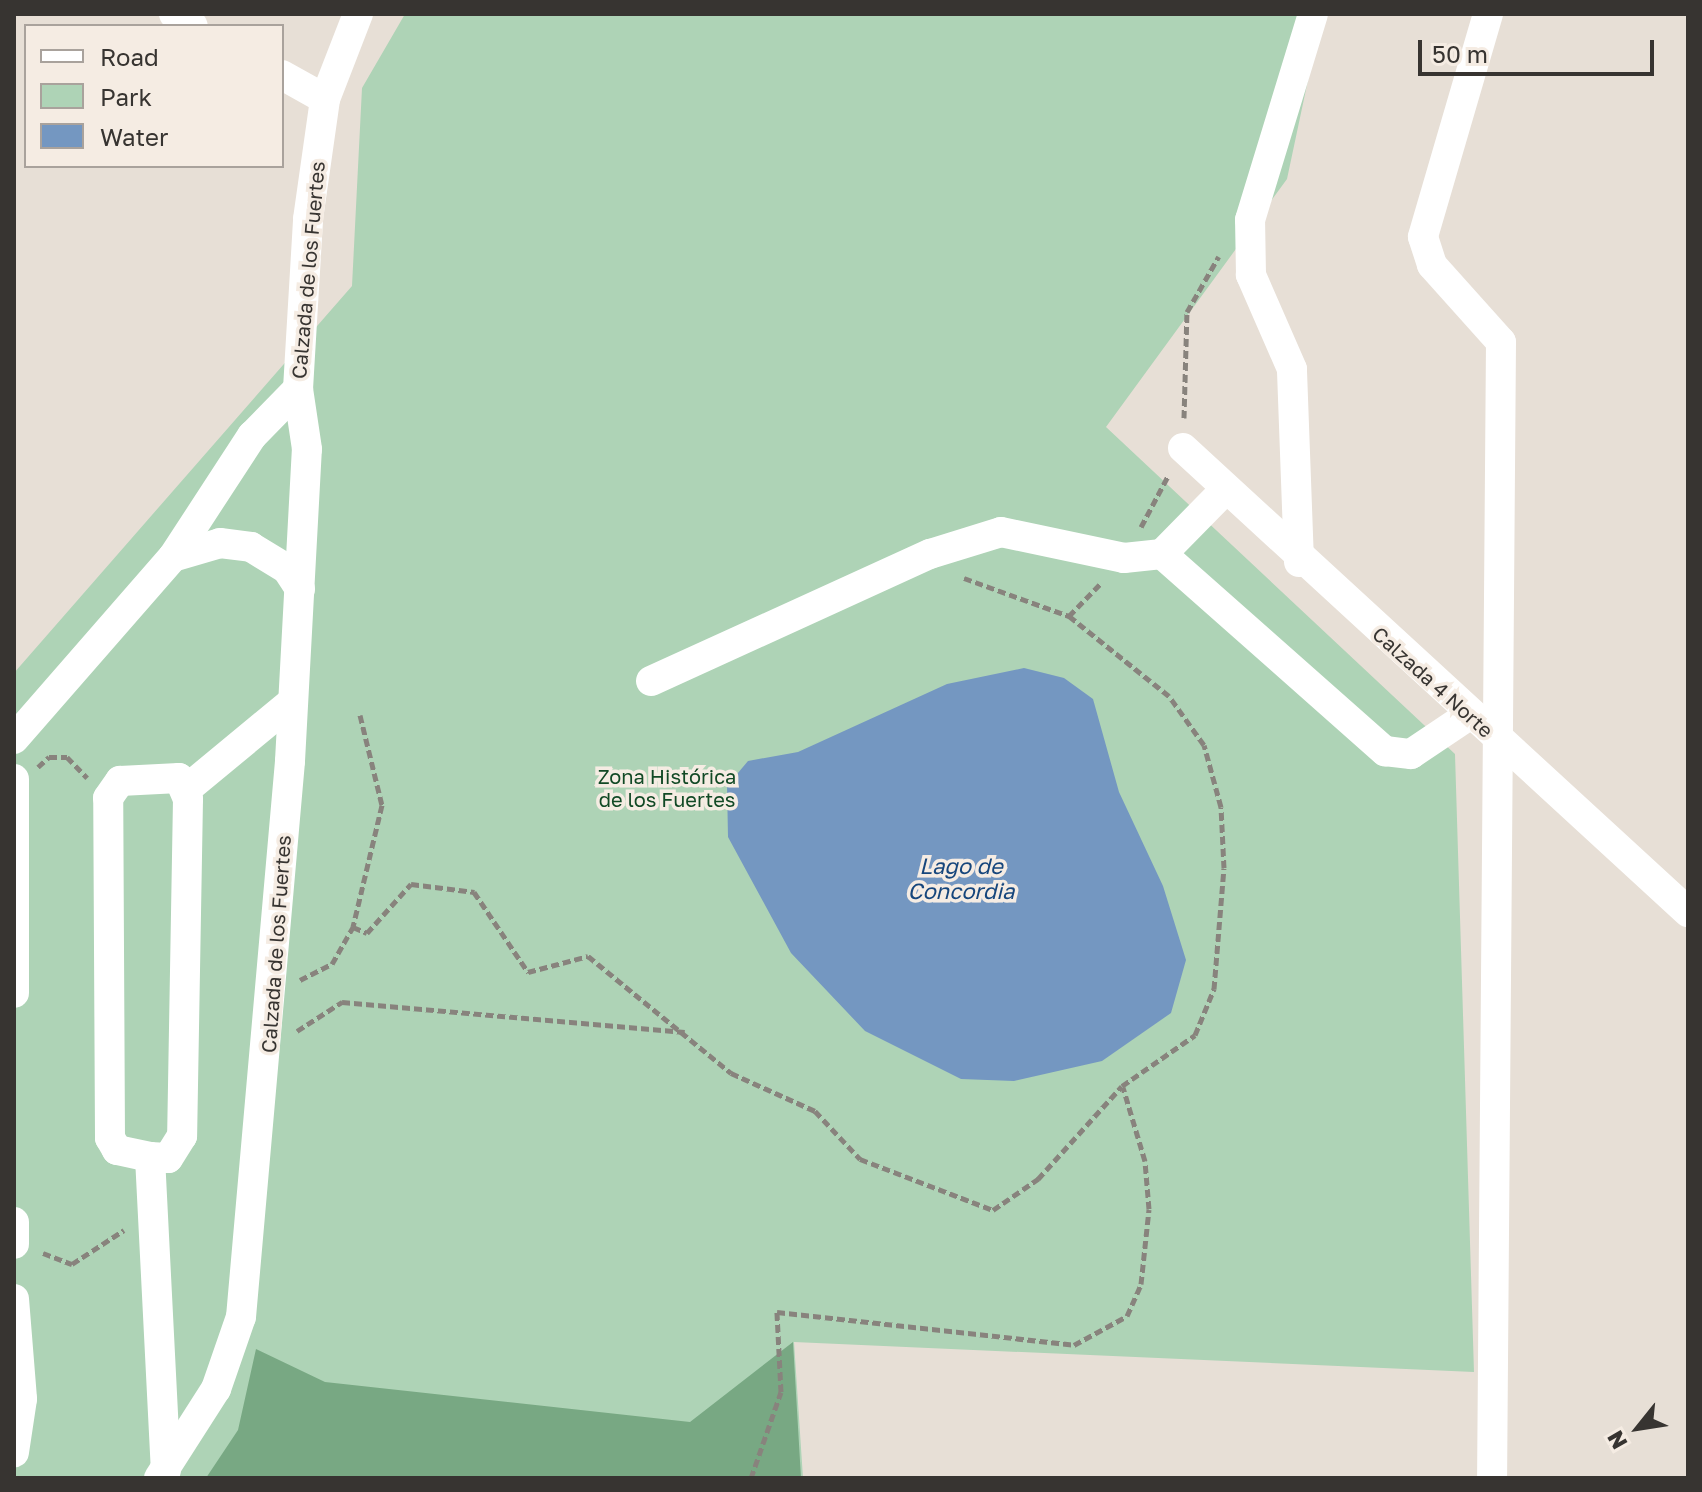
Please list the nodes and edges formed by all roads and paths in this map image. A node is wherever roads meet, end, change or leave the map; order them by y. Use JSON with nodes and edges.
{"nodes":[{"id":1,"x":358,"y":14,"type":"edge"},
{"id":2,"x":1313,"y":14,"type":"edge"},
{"id":3,"x":1488,"y":14,"type":"edge"},
{"id":4,"x":284,"y":76,"type":"edge"},
{"id":5,"x":325,"y":99,"type":"junction"},
{"id":6,"x":298,"y":389,"type":"junction"},
{"id":7,"x":1183,"y":448,"type":"dead end"},
{"id":8,"x":1225,"y":490,"type":"junction"},
{"id":9,"x":1162,"y":554,"type":"junction"},
{"id":10,"x":173,"y":557,"type":"junction"},
{"id":11,"x":1299,"y":562,"type":"junction"},
{"id":12,"x":300,"y":589,"type":"junction"},
{"id":13,"x":1069,"y":616,"type":"dead end"},
{"id":14,"x":651,"y":681,"type":"dead end"},
{"id":15,"x":292,"y":702,"type":"junction"},
{"id":16,"x":360,"y":715,"type":"dead end"},
{"id":17,"x":1469,"y":715,"type":"junction"},
{"id":18,"x":14,"y":739,"type":"edge"},
{"id":19,"x":1500,"y":741,"type":"junction"},
{"id":20,"x":49,"y":757,"type":"dead end"},
{"id":21,"x":14,"y":779,"type":"edge"},
{"id":22,"x":188,"y":788,"type":"junction"},
{"id":23,"x":108,"y":798,"type":"junction"},
{"id":24,"x":1688,"y":912,"type":"edge"},
{"id":25,"x":353,"y":927,"type":"junction"},
{"id":26,"x":14,"y":993,"type":"edge"},
{"id":27,"x":271,"y":994,"type":"junction"},
{"id":28,"x":686,"y":1032,"type":"junction"},
{"id":29,"x":270,"y":1049,"type":"junction"},
{"id":30,"x":1122,"y":1086,"type":"junction"},
{"id":31,"x":150,"y":1157,"type":"junction"},
{"id":32,"x":150,"y":1209,"type":"junction"},
{"id":33,"x":14,"y":1222,"type":"edge"},
{"id":34,"x":15,"y":1232,"type":"edge"},
{"id":35,"x":14,"y":1244,"type":"edge"},
{"id":36,"x":14,"y":1299,"type":"edge"},
{"id":37,"x":14,"y":1452,"type":"edge"},
{"id":38,"x":162,"y":1475,"type":"edge"},
{"id":39,"x":751,"y":1478,"type":"edge"},
{"id":40,"x":1492,"y":1478,"type":"edge"}],
"edges":[{"from":1,"to":5,"type":"street","name":"Calzada de los Fuertes"},
{"from":2,"to":11,"type":"street"},
{"from":3,"to":19,"type":"street"},
{"from":4,"to":5,"type":"street"},
{"from":5,"to":6,"type":"street","name":"Calzada de los Fuertes"},
{"from":6,"to":10,"type":"street","name":"Calzada de los Fuertes"},
{"from":6,"to":12,"type":"street","name":"Calzada de los Fuertes"},
{"from":7,"to":8,"type":"street","name":"Calzada 4 Norte"},
{"from":8,"to":9,"type":"street"},
{"from":8,"to":11,"type":"street","name":"Calzada 4 Norte"},
{"from":9,"to":14,"type":"street"},
{"from":9,"to":17,"type":"street"},
{"from":10,"to":12,"type":"street"},
{"from":10,"to":18,"type":"street","name":"Calzada de los Fuertes"},
{"from":11,"to":17,"type":"street","name":"Calzada 4 Norte"},
{"from":12,"to":15,"type":"street","name":"Calzada de los Fuertes"},
{"from":13,"to":30,"type":"path"},
{"from":15,"to":22,"type":"street"},
{"from":15,"to":27,"type":"street","name":"Calzada de los Fuertes"},
{"from":16,"to":25,"type":"path"},
{"from":17,"to":19,"type":"street","name":"Calzada 4 Norte"},
{"from":19,"to":24,"type":"street","name":"Calzada 4 Norte"},
{"from":19,"to":40,"type":"street"},
{"from":20,"to":23,"type":"path"},
{"from":21,"to":26,"type":"street"},
{"from":22,"to":23,"type":"street"},
{"from":22,"to":31,"type":"street"},
{"from":23,"to":31,"type":"street"},
{"from":25,"to":27,"type":"path"},
{"from":25,"to":28,"type":"path"},
{"from":27,"to":29,"type":"street","name":"Calzada de los Fuertes"},
{"from":28,"to":29,"type":"path"},
{"from":28,"to":30,"type":"path"},
{"from":29,"to":38,"type":"street","name":"Calzada de los Fuertes"},
{"from":30,"to":39,"type":"path"},
{"from":31,"to":32,"type":"street"},
{"from":32,"to":34,"type":"path"},
{"from":32,"to":38,"type":"street"},
{"from":33,"to":34,"type":"street"},
{"from":34,"to":35,"type":"street"},
{"from":36,"to":37,"type":"street"}]}
